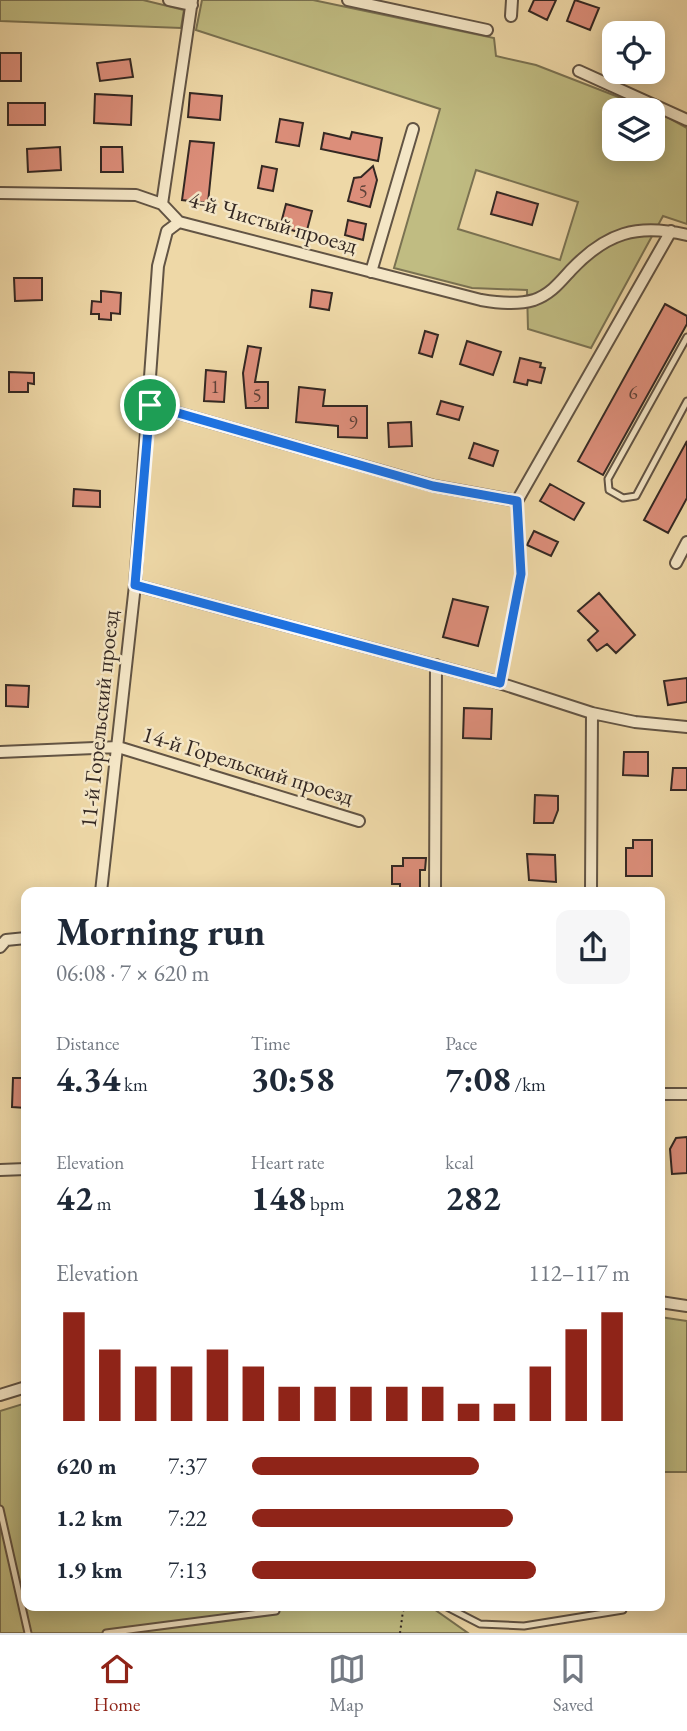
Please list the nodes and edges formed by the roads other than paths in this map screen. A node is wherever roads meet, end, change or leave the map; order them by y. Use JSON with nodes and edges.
{"nodes":[{"id":1,"x":169,"y":0,"type":"edge"},
{"id":2,"x":348,"y":0,"type":"edge"},
{"id":3,"x":512,"y":0,"type":"edge"},
{"id":4,"x":192,"y":3,"type":"edge"},
{"id":5,"x":510,"y":16,"type":"dead end"},
{"id":6,"x":487,"y":30,"type":"dead end"},
{"id":7,"x":579,"y":71,"type":"dead end"},
{"id":8,"x":687,"y":120,"type":"edge"},
{"id":9,"x":413,"y":129,"type":"dead end"},
{"id":10,"x":0,"y":193,"type":"edge"},
{"id":11,"x":162,"y":204,"type":"junction"},
{"id":12,"x":179,"y":222,"type":"junction"},
{"id":13,"x":671,"y":231,"type":"junction"},
{"id":14,"x":687,"y":235,"type":"edge"},
{"id":15,"x":371,"y":272,"type":"junction"},
{"id":16,"x":687,"y":337,"type":"edge"},
{"id":17,"x":687,"y":401,"type":"edge"},
{"id":18,"x":150,"y":405,"type":"junction"},
{"id":19,"x":687,"y":542,"type":"edge"},
{"id":20,"x":676,"y":563,"type":"dead end"},
{"id":21,"x":135,"y":585,"type":"junction"},
{"id":22,"x":436,"y":665,"type":"junction"},
{"id":23,"x":592,"y":713,"type":"junction"},
{"id":24,"x":687,"y":727,"type":"edge"},
{"id":25,"x":118,"y":747,"type":"junction"},
{"id":26,"x":0,"y":752,"type":"edge"},
{"id":27,"x":359,"y":821,"type":"dead end"},
{"id":28,"x":102,"y":887,"type":"edge"},
{"id":29,"x":435,"y":887,"type":"edge"},
{"id":30,"x":591,"y":887,"type":"edge"},
{"id":31,"x":21,"y":939,"type":"edge"},
{"id":32,"x":0,"y":947,"type":"edge"},
{"id":33,"x":665,"y":1094,"type":"edge"},
{"id":34,"x":687,"y":1094,"type":"edge"},
{"id":35,"x":21,"y":1169,"type":"edge"},
{"id":36,"x":0,"y":1170,"type":"edge"},
{"id":37,"x":665,"y":1303,"type":"edge"},
{"id":38,"x":687,"y":1306,"type":"edge"},
{"id":39,"x":21,"y":1389,"type":"edge"},
{"id":40,"x":0,"y":1395,"type":"edge"},
{"id":41,"x":0,"y":1508,"type":"edge"},
{"id":42,"x":21,"y":1602,"type":"edge"},
{"id":43,"x":23,"y":1611,"type":"edge"},
{"id":44,"x":276,"y":1611,"type":"dead end"},
{"id":45,"x":455,"y":1611,"type":"edge"},
{"id":46,"x":616,"y":1611,"type":"edge"},
{"id":47,"x":28,"y":1633,"type":"edge"},
{"id":48,"x":106,"y":1633,"type":"edge"}],
"edges":[{"from":1,"to":4,"type":"street"},
{"from":2,"to":6,"type":"street"},
{"from":3,"to":5,"type":"street"},
{"from":4,"to":11,"type":"street"},
{"from":7,"to":8,"type":"street"},
{"from":9,"to":15,"type":"street","name":"4-й Чистый проезд"},
{"from":10,"to":11,"type":"street","name":"4-й Чистый проезд"},
{"from":11,"to":12,"type":"street","name":"4-й Чистый проезд"},
{"from":12,"to":15,"type":"street","name":"4-й Чистый проезд"},
{"from":12,"to":18,"type":"street","name":"11-й Горельский проезд"},
{"from":13,"to":14,"type":"street","name":"4-й Чистый проезд"},
{"from":13,"to":15,"type":"street","name":"4-й Чистый проезд"},
{"from":13,"to":18,"type":"street"},
{"from":16,"to":17,"type":"lane"},
{"from":18,"to":21,"type":"street","name":"11-й Горельский проезд"},
{"from":19,"to":20,"type":"street"},
{"from":21,"to":22,"type":"street"},
{"from":21,"to":25,"type":"street","name":"11-й Горельский проезд"},
{"from":22,"to":23,"type":"street"},
{"from":22,"to":29,"type":"street"},
{"from":23,"to":24,"type":"street"},
{"from":23,"to":30,"type":"street"},
{"from":25,"to":26,"type":"street","name":"14-й Горельский проезд"},
{"from":25,"to":27,"type":"street","name":"14-й Горельский проезд"},
{"from":25,"to":28,"type":"street","name":"11-й Горельский проезд"},
{"from":31,"to":32,"type":"street"},
{"from":33,"to":34,"type":"street"},
{"from":35,"to":36,"type":"street"},
{"from":37,"to":38,"type":"street"},
{"from":39,"to":40,"type":"street"},
{"from":41,"to":42,"type":"lane"},
{"from":43,"to":47,"type":"lane"},
{"from":44,"to":48,"type":"lane"},
{"from":45,"to":46,"type":"lane"}]}
